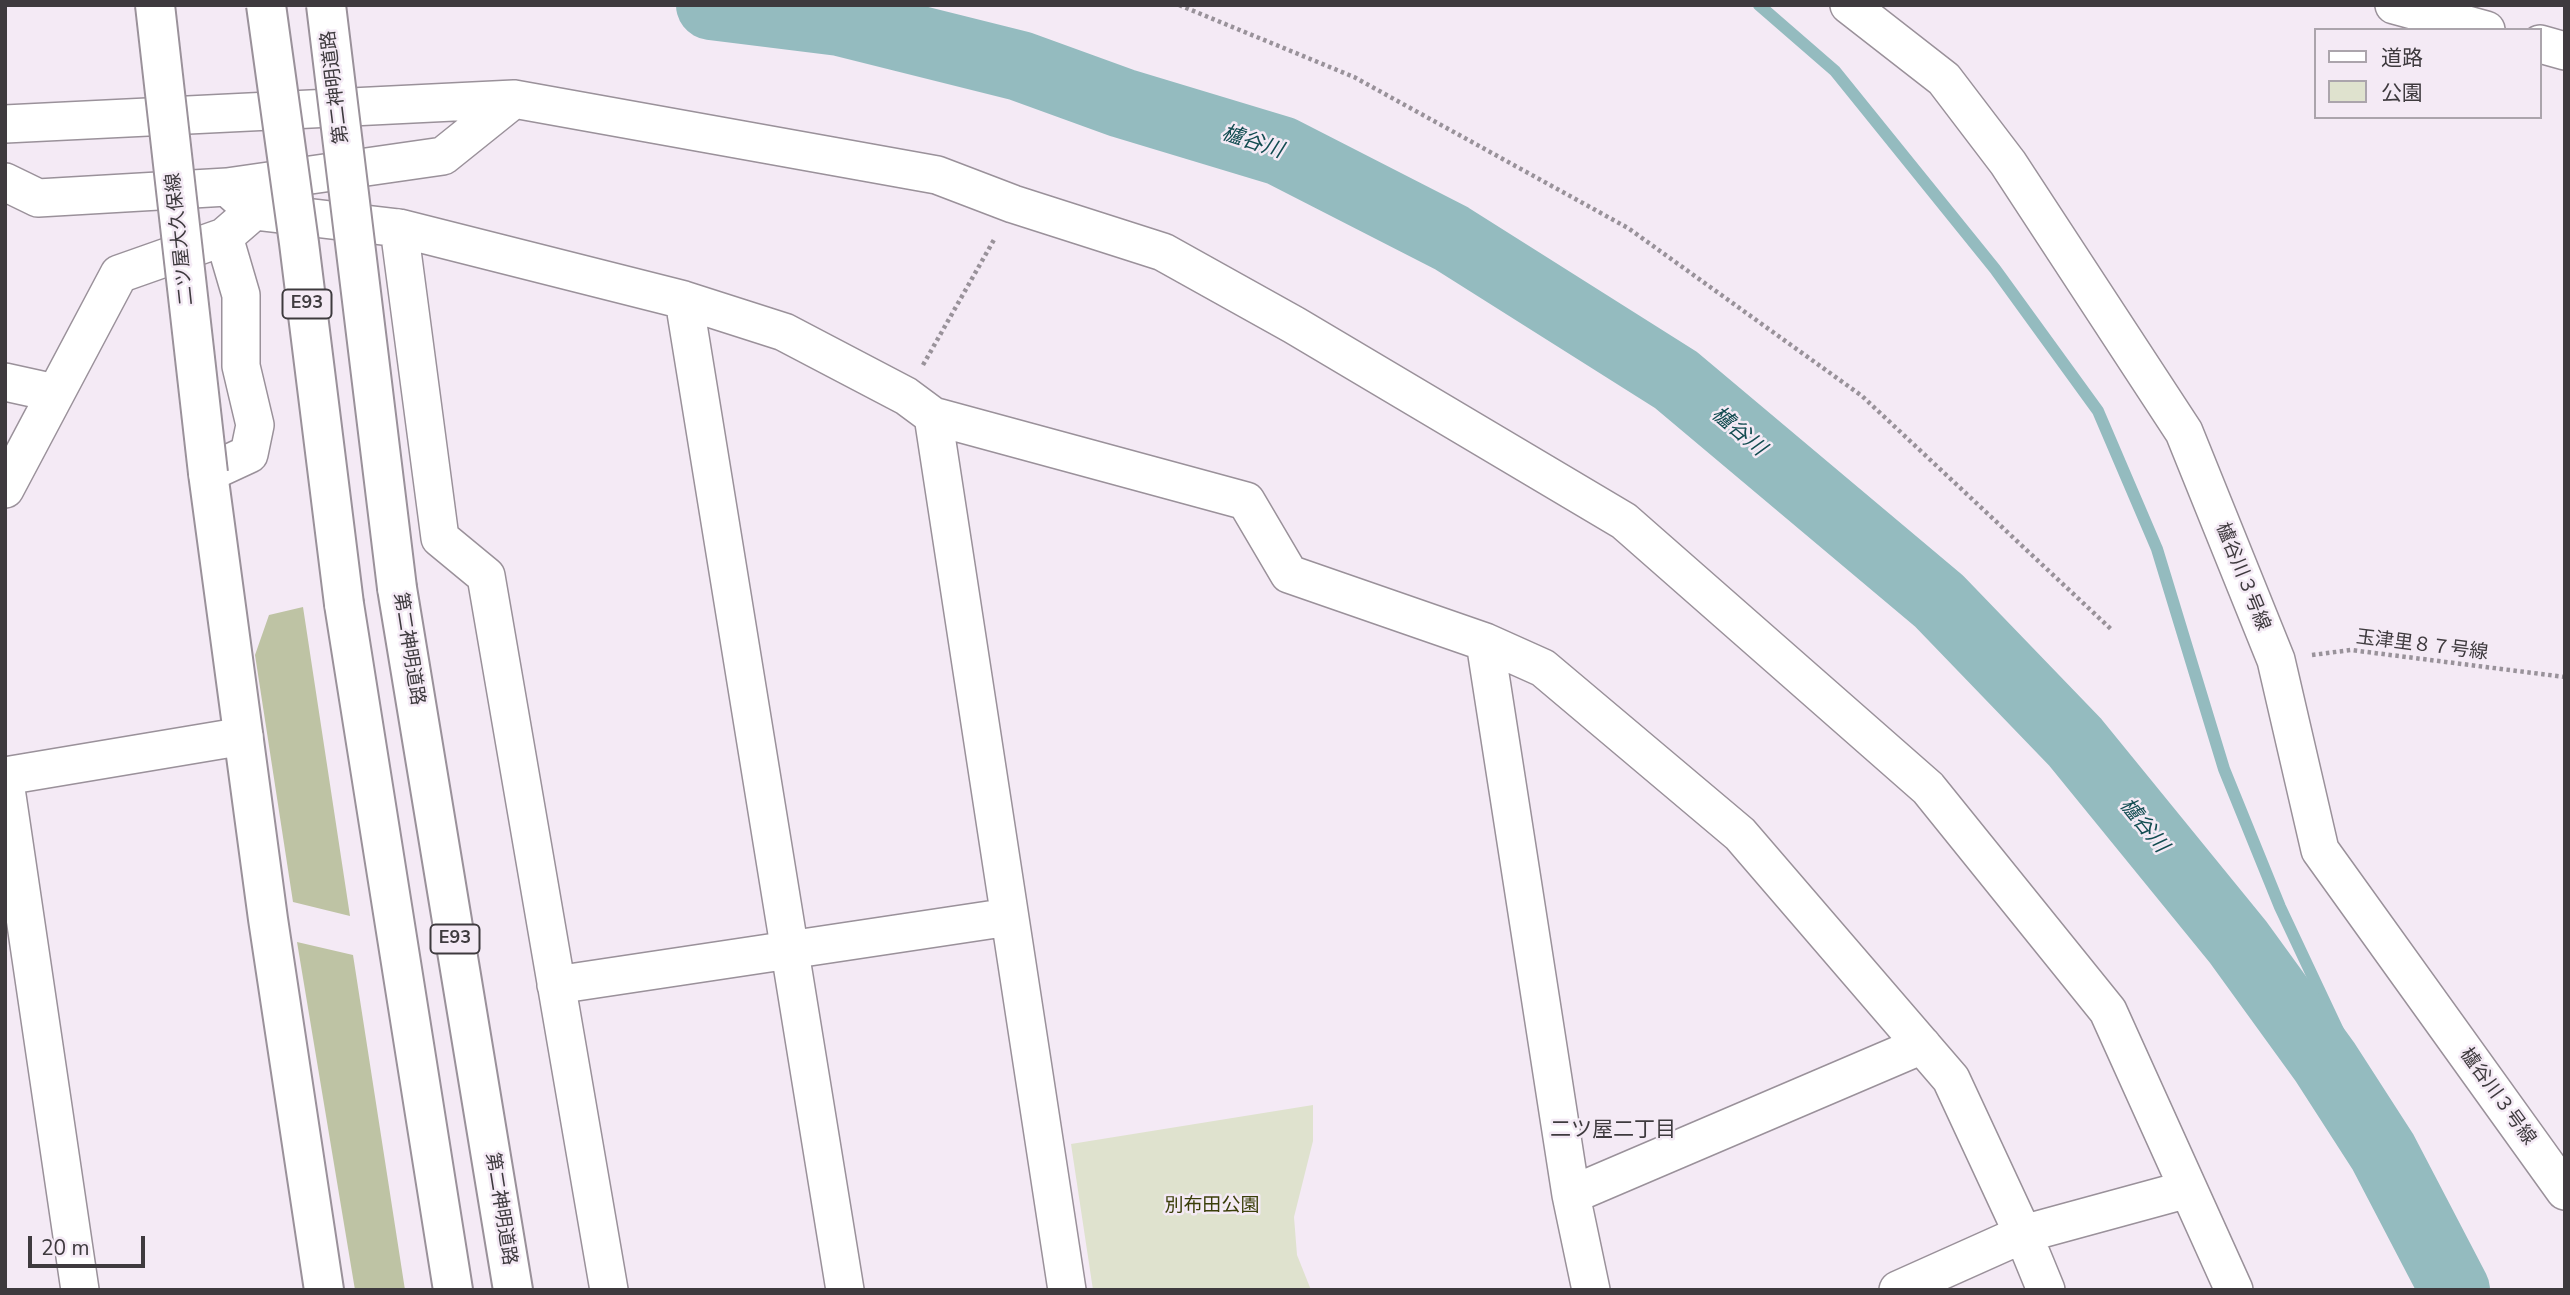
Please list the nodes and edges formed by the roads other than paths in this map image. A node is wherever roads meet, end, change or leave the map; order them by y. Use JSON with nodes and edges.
{"nodes":[{"id":1,"x":155,"y":5,"type":"edge"},
{"id":2,"x":266,"y":5,"type":"edge"},
{"id":3,"x":326,"y":5,"type":"edge"},
{"id":4,"x":1849,"y":5,"type":"edge"},
{"id":5,"x":2394,"y":5,"type":"edge"},
{"id":6,"x":2479,"y":28,"type":"edge"},
{"id":7,"x":2542,"y":45,"type":"edge"},
{"id":8,"x":2565,"y":51,"type":"edge"},
{"id":9,"x":514,"y":99,"type":"junction"},
{"id":10,"x":5,"y":124,"type":"edge"},
{"id":11,"x":5,"y":182,"type":"edge"},
{"id":12,"x":227,"y":187,"type":"junction"},
{"id":13,"x":254,"y":211,"type":"junction"},
{"id":14,"x":399,"y":228,"type":"junction"},
{"id":15,"x":224,"y":237,"type":"junction"},
{"id":16,"x":684,"y":300,"type":"junction"},
{"id":17,"x":5,"y":382,"type":"edge"},
{"id":18,"x":55,"y":393,"type":"junction"},
{"id":19,"x":919,"y":406,"type":"junction"},
{"id":20,"x":208,"y":473,"type":"junction"},
{"id":21,"x":5,"y":489,"type":"edge"},
{"id":22,"x":1485,"y":642,"type":"junction"},
{"id":23,"x":244,"y":736,"type":"junction"},
{"id":24,"x":5,"y":776,"type":"edge"},
{"id":25,"x":5,"y":782,"type":"edge"},
{"id":26,"x":1009,"y":917,"type":"junction"},
{"id":27,"x":789,"y":949,"type":"junction"},
{"id":28,"x":556,"y":985,"type":"junction"},
{"id":29,"x":1922,"y":1045,"type":"junction"},
{"id":30,"x":2189,"y":1189,"type":"junction"},
{"id":31,"x":2565,"y":1191,"type":"edge"},
{"id":32,"x":1571,"y":1195,"type":"junction"},
{"id":33,"x":2024,"y":1234,"type":"junction"},
{"id":34,"x":80,"y":1290,"type":"edge"},
{"id":35,"x":324,"y":1290,"type":"edge"},
{"id":36,"x":453,"y":1290,"type":"edge"},
{"id":37,"x":513,"y":1290,"type":"edge"},
{"id":38,"x":609,"y":1290,"type":"edge"},
{"id":39,"x":845,"y":1290,"type":"edge"},
{"id":40,"x":1067,"y":1290,"type":"edge"},
{"id":41,"x":1591,"y":1290,"type":"edge"},
{"id":42,"x":1898,"y":1290,"type":"edge"},
{"id":43,"x":2046,"y":1290,"type":"edge"},
{"id":44,"x":2234,"y":1290,"type":"edge"}],
"edges":[{"from":1,"to":20,"type":"main road","name":"二ツ屋大久保線","bridge":true},
{"from":2,"to":36,"type":"main road","number":"E93","bridge":true},
{"from":3,"to":37,"type":"main road","name":"第二神明道路","number":"E93","bridge":true},
{"from":4,"to":31,"type":"street","name":"櫨谷川３号線"},
{"from":5,"to":6,"type":"street"},
{"from":7,"to":8,"type":"street"},
{"from":9,"to":10,"type":"street"},
{"from":9,"to":12,"type":"street"},
{"from":9,"to":30,"type":"street"},
{"from":11,"to":12,"type":"street"},
{"from":12,"to":13,"type":"street"},
{"from":13,"to":14,"type":"street"},
{"from":13,"to":15,"type":"street"},
{"from":14,"to":16,"type":"street"},
{"from":14,"to":28,"type":"street"},
{"from":15,"to":18,"type":"street"},
{"from":15,"to":20,"type":"street"},
{"from":16,"to":19,"type":"street"},
{"from":16,"to":27,"type":"street"},
{"from":17,"to":18,"type":"street"},
{"from":18,"to":21,"type":"street"},
{"from":19,"to":22,"type":"street"},
{"from":19,"to":26,"type":"street"},
{"from":20,"to":23,"type":"main road","name":"二ツ屋大久保線"},
{"from":22,"to":29,"type":"street"},
{"from":22,"to":32,"type":"street"},
{"from":23,"to":24,"type":"street"},
{"from":23,"to":35,"type":"main road","name":"二ツ屋大久保線"},
{"from":25,"to":34,"type":"street"},
{"from":26,"to":27,"type":"street"},
{"from":26,"to":40,"type":"street"},
{"from":27,"to":28,"type":"street"},
{"from":27,"to":39,"type":"street"},
{"from":28,"to":38,"type":"street"},
{"from":29,"to":32,"type":"street"},
{"from":29,"to":33,"type":"street"},
{"from":30,"to":33,"type":"street"},
{"from":30,"to":44,"type":"street"},
{"from":32,"to":41,"type":"street"},
{"from":33,"to":42,"type":"street"},
{"from":33,"to":43,"type":"street"}]}
